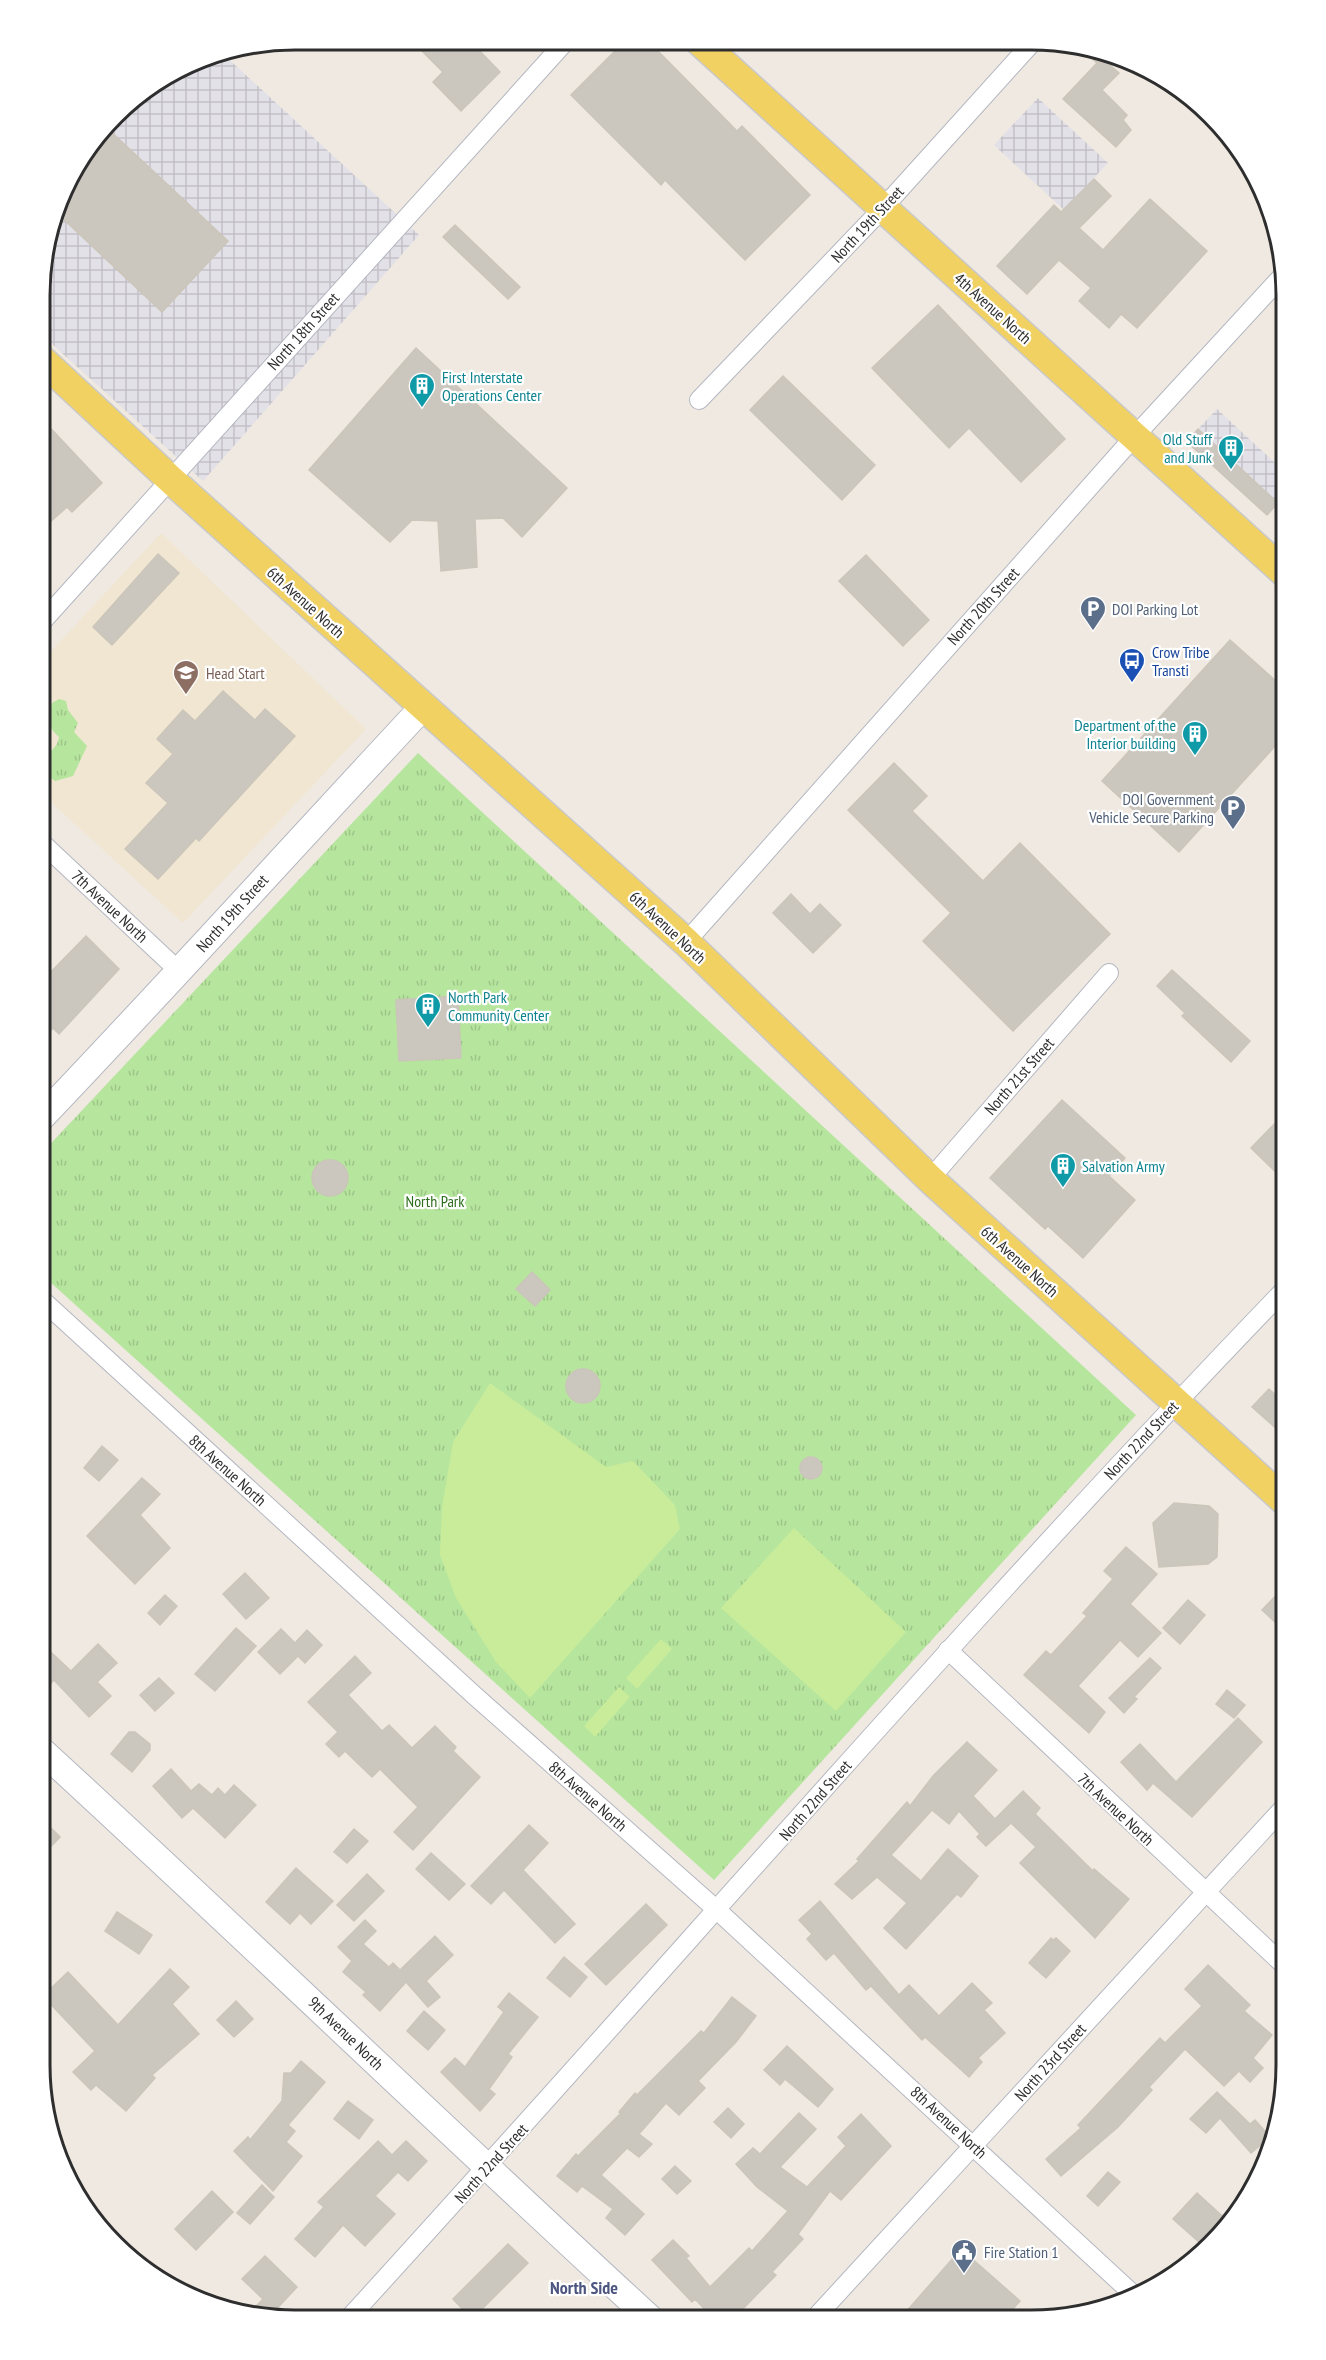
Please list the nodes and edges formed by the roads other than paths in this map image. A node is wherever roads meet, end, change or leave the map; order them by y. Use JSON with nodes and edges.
{"nodes":[{"id":1,"x":558,"y":50,"type":"edge"},
{"id":2,"x":708,"y":50,"type":"edge"},
{"id":3,"x":1026,"y":50,"type":"edge"},
{"id":4,"x":883,"y":208,"type":"junction"},
{"id":5,"x":1276,"y":283,"type":"edge"},
{"id":6,"x":50,"y":368,"type":"edge"},
{"id":7,"x":699,"y":400,"type":"dead end"},
{"id":8,"x":1134,"y":437,"type":"junction"},
{"id":9,"x":170,"y":479,"type":"junction"},
{"id":10,"x":1276,"y":565,"type":"edge"},
{"id":11,"x":50,"y":613,"type":"edge"},
{"id":12,"x":423,"y":707,"type":"junction"},
{"id":13,"x":50,"y":849,"type":"edge"},
{"id":14,"x":686,"y":942,"type":"junction"},
{"id":15,"x":180,"y":972,"type":"junction"},
{"id":16,"x":1109,"y":973,"type":"dead end"},
{"id":17,"x":50,"y":1108,"type":"edge"},
{"id":18,"x":930,"y":1179,"type":"junction"},
{"id":19,"x":1276,"y":1298,"type":"edge"},
{"id":20,"x":50,"y":1307,"type":"edge"},
{"id":21,"x":1176,"y":1402,"type":"junction"},
{"id":22,"x":1276,"y":1493,"type":"edge"},
{"id":23,"x":948,"y":1650,"type":"junction"},
{"id":24,"x":50,"y":1758,"type":"edge"},
{"id":25,"x":1276,"y":1816,"type":"edge"},
{"id":26,"x":1205,"y":1893,"type":"junction"},
{"id":27,"x":717,"y":1910,"type":"junction"},
{"id":28,"x":1276,"y":1958,"type":"edge"},
{"id":29,"x":974,"y":2145,"type":"junction"},
{"id":30,"x":487,"y":2168,"type":"junction"},
{"id":31,"x":1129,"y":2290,"type":"edge"},
{"id":32,"x":356,"y":2310,"type":"edge"},
{"id":33,"x":641,"y":2310,"type":"edge"},
{"id":34,"x":822,"y":2310,"type":"edge"}],
"edges":[{"from":1,"to":9,"type":"street","name":"North 18th Street"},
{"from":2,"to":4,"type":"main road","name":"4th Avenue North"},
{"from":3,"to":4,"type":"street","name":"North 19th Street"},
{"from":4,"to":7,"type":"street","name":"North 19th Street"},
{"from":4,"to":8,"type":"main road","name":"4th Avenue North"},
{"from":5,"to":8,"type":"street","name":"North 20th Street"},
{"from":6,"to":9,"type":"main road","name":"6th Avenue North"},
{"from":8,"to":10,"type":"main road","name":"4th Avenue North"},
{"from":8,"to":14,"type":"street","name":"North 20th Street"},
{"from":9,"to":11,"type":"street","name":"North 18th Street"},
{"from":9,"to":12,"type":"main road","name":"6th Avenue North"},
{"from":12,"to":14,"type":"main road","name":"6th Avenue North"},
{"from":12,"to":15,"type":"street","name":"North 19th Street"},
{"from":13,"to":15,"type":"street","name":"7th Avenue North"},
{"from":14,"to":18,"type":"main road","name":"6th Avenue North"},
{"from":15,"to":17,"type":"street","name":"North 19th Street"},
{"from":16,"to":18,"type":"street","name":"North 21st Street"},
{"from":18,"to":21,"type":"main road","name":"6th Avenue North"},
{"from":19,"to":21,"type":"street","name":"North 22nd Street"},
{"from":20,"to":27,"type":"street","name":"8th Avenue North"},
{"from":21,"to":22,"type":"main road","name":"6th Avenue North"},
{"from":21,"to":23,"type":"street","name":"North 22nd Street"},
{"from":23,"to":26,"type":"street","name":"7th Avenue North"},
{"from":23,"to":27,"type":"street","name":"North 22nd Street"},
{"from":24,"to":30,"type":"street","name":"9th Avenue North"},
{"from":25,"to":26,"type":"street","name":"North 23rd Street"},
{"from":26,"to":28,"type":"street","name":"7th Avenue North"},
{"from":26,"to":29,"type":"street","name":"North 23rd Street"},
{"from":27,"to":29,"type":"street","name":"8th Avenue North"},
{"from":27,"to":30,"type":"street","name":"North 22nd Street"},
{"from":29,"to":31,"type":"street","name":"8th Avenue North"},
{"from":29,"to":34,"type":"street","name":"North 23rd Street"},
{"from":30,"to":32,"type":"street","name":"North 22nd Street"},
{"from":30,"to":33,"type":"street","name":"9th Avenue North"}]}
